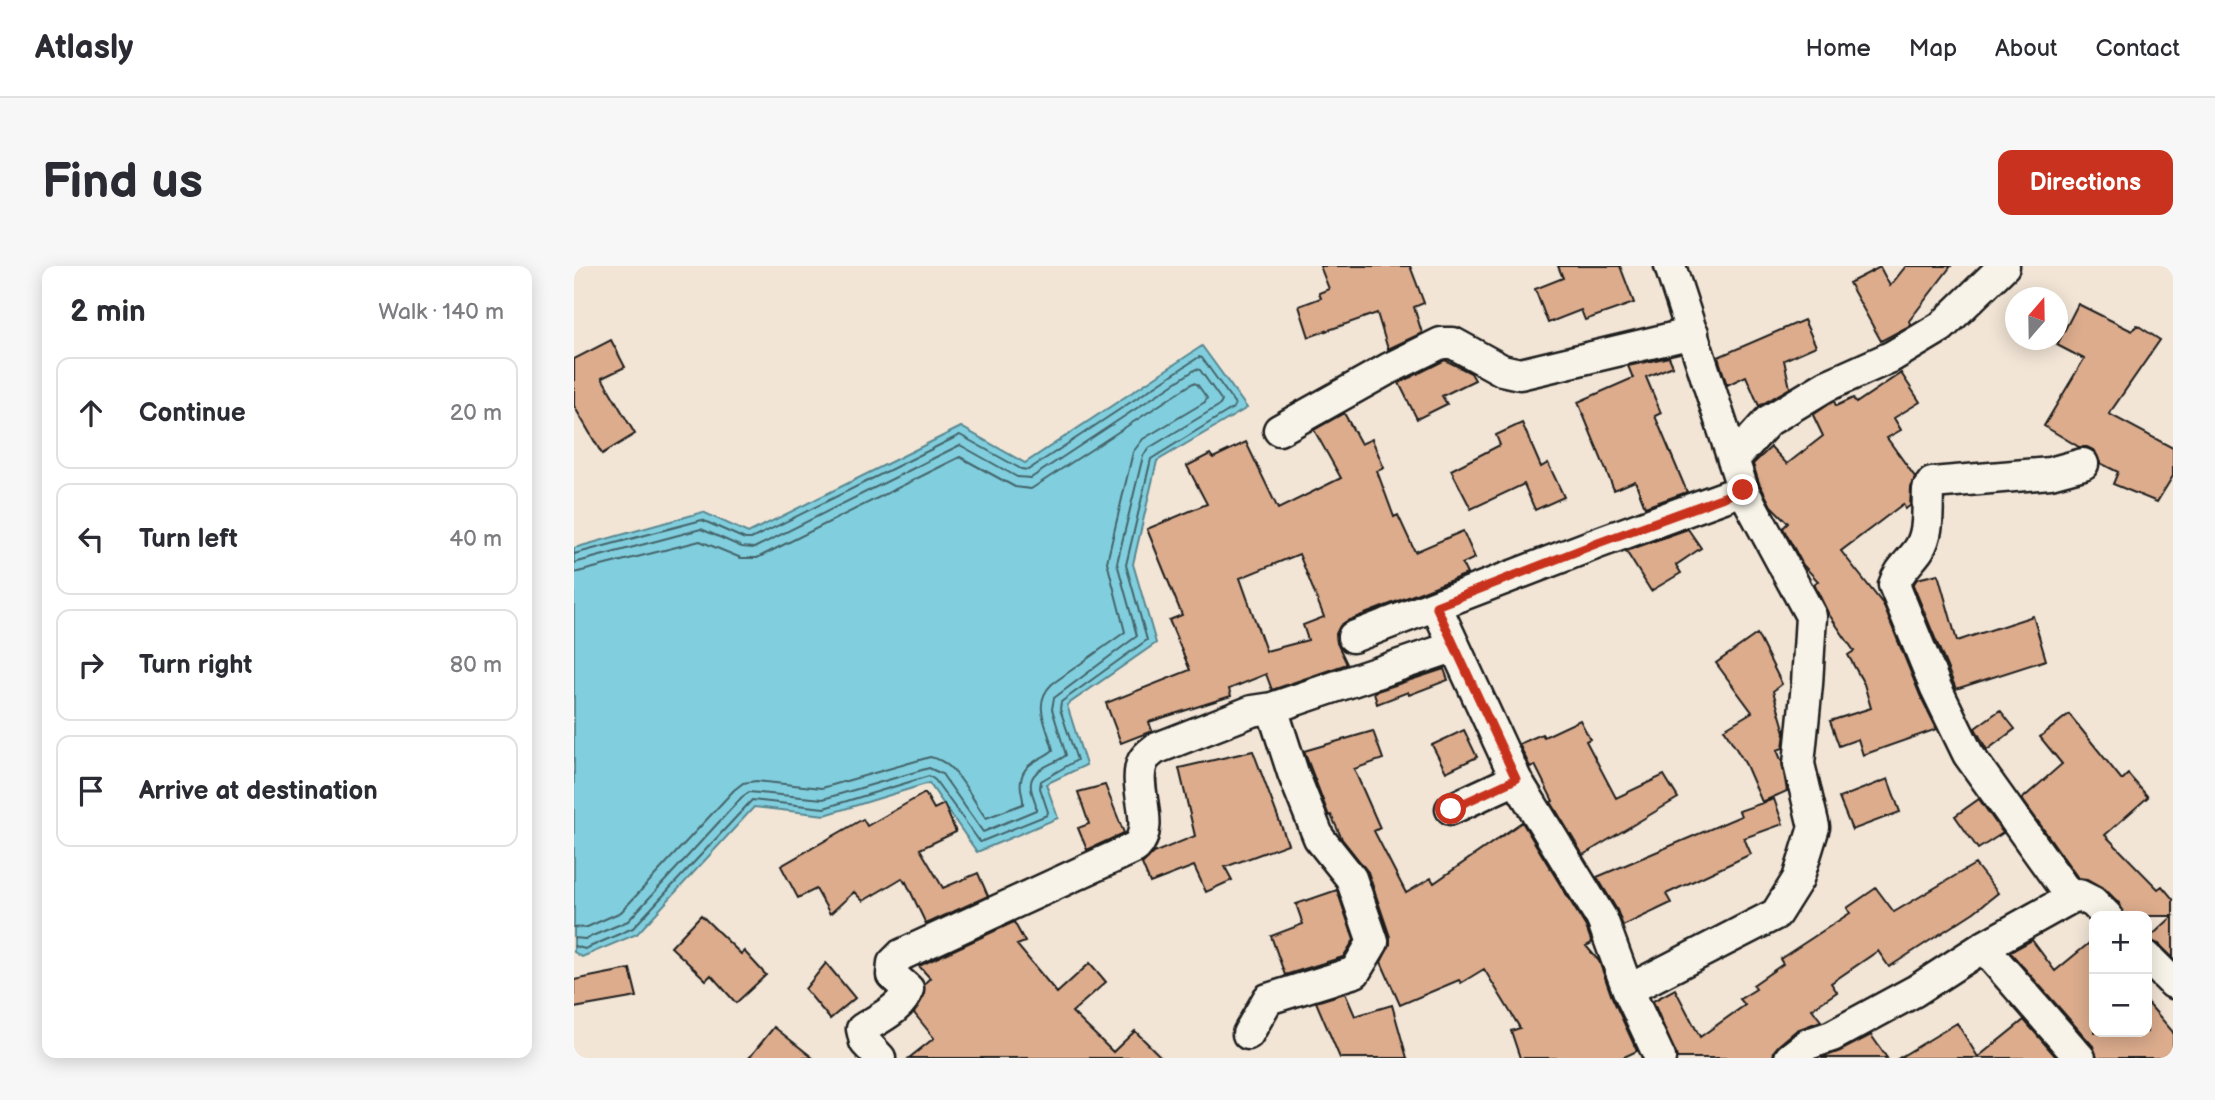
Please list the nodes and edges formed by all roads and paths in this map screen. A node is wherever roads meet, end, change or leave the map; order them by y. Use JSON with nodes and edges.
{"nodes":[{"id":1,"x":1670,"y":266,"type":"edge"},
{"id":2,"x":2004,"y":266,"type":"edge"},
{"id":3,"x":1693,"y":333,"type":"junction"},
{"id":4,"x":1279,"y":430,"type":"dead end"},
{"id":5,"x":1733,"y":460,"type":"junction"},
{"id":6,"x":2083,"y":464,"type":"dead end"},
{"id":7,"x":1743,"y":490,"type":"junction"},
{"id":8,"x":1436,"y":606,"type":"junction"},
{"id":9,"x":1353,"y":637,"type":"dead end"},
{"id":10,"x":1453,"y":647,"type":"junction"},
{"id":11,"x":1272,"y":708,"type":"junction"},
{"id":12,"x":1516,"y":779,"type":"junction"},
{"id":13,"x":1451,"y":809,"type":"dead end"},
{"id":14,"x":2071,"y":898,"type":"junction"},
{"id":15,"x":2102,"y":911,"type":"edge"},
{"id":16,"x":1983,"y":947,"type":"junction"},
{"id":17,"x":2152,"y":962,"type":"edge"},
{"id":18,"x":2172,"y":984,"type":"edge"},
{"id":19,"x":1628,"y":990,"type":"junction"},
{"id":20,"x":1248,"y":1034,"type":"dead end"},
{"id":21,"x":880,"y":1058,"type":"edge"},
{"id":22,"x":1660,"y":1058,"type":"edge"},
{"id":23,"x":1790,"y":1058,"type":"edge"},
{"id":24,"x":2080,"y":1058,"type":"edge"}],
"edges":[{"from":1,"to":3,"type":"street"},
{"from":2,"to":5,"type":"street"},
{"from":3,"to":4,"type":"street"},
{"from":3,"to":5,"type":"street"},
{"from":5,"to":7,"type":"street"},
{"from":6,"to":14,"type":"street"},
{"from":7,"to":8,"type":"street"},
{"from":7,"to":19,"type":"street"},
{"from":8,"to":9,"type":"street"},
{"from":8,"to":10,"type":"street"},
{"from":10,"to":11,"type":"street"},
{"from":10,"to":12,"type":"street"},
{"from":11,"to":20,"type":"street"},
{"from":11,"to":21,"type":"street"},
{"from":12,"to":13,"type":"street"},
{"from":12,"to":19,"type":"street"},
{"from":14,"to":15,"type":"street"},
{"from":14,"to":16,"type":"street"},
{"from":16,"to":23,"type":"street"},
{"from":16,"to":24,"type":"street"},
{"from":17,"to":18,"type":"street"},
{"from":19,"to":22,"type":"street"}]}
